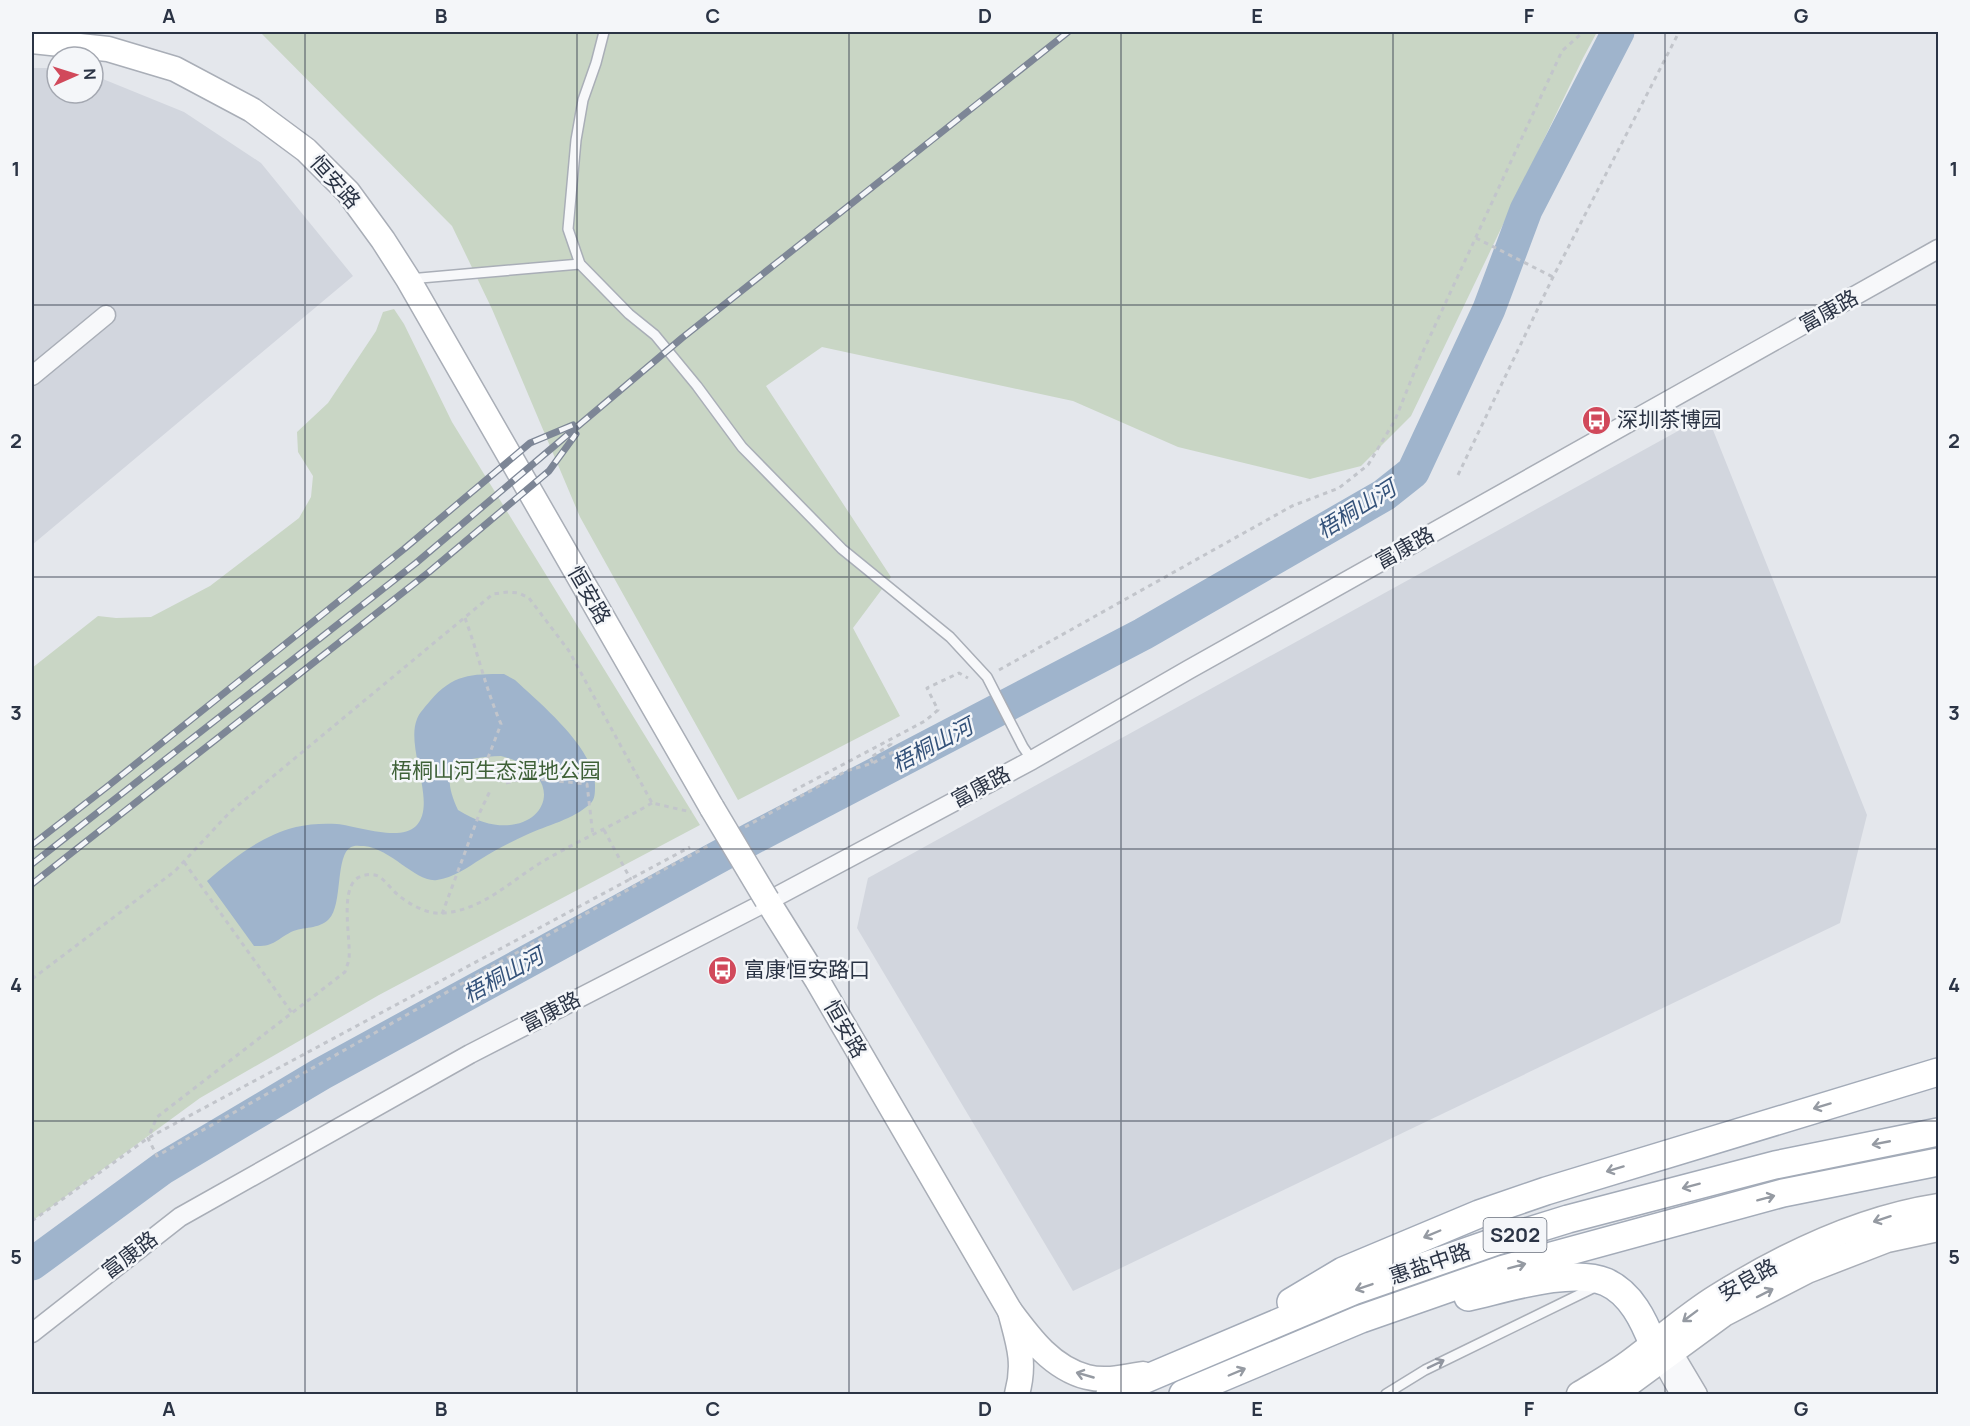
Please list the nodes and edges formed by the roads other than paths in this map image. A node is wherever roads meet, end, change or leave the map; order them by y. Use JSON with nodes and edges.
{"nodes":[{"id":1,"x":604,"y":32,"type":"edge"},
{"id":2,"x":32,"y":41,"type":"edge"},
{"id":3,"x":1938,"y":249,"type":"edge"},
{"id":4,"x":580,"y":264,"type":"junction"},
{"id":5,"x":408,"y":279,"type":"junction"},
{"id":6,"x":106,"y":315,"type":"dead end"},
{"id":7,"x":32,"y":376,"type":"edge"},
{"id":8,"x":1027,"y":754,"type":"junction"},
{"id":9,"x":767,"y":901,"type":"junction"},
{"id":10,"x":1938,"y":1072,"type":"edge"},
{"id":11,"x":1938,"y":1131,"type":"edge"},
{"id":12,"x":1938,"y":1162,"type":"edge"},
{"id":13,"x":1938,"y":1206,"type":"edge"},
{"id":14,"x":1938,"y":1229,"type":"edge"},
{"id":15,"x":1605,"y":1282,"type":"junction"},
{"id":16,"x":1010,"y":1311,"type":"junction"},
{"id":17,"x":1361,"y":1319,"type":"junction"},
{"id":18,"x":32,"y":1333,"type":"edge"},
{"id":19,"x":1662,"y":1352,"type":"junction"},
{"id":20,"x":1197,"y":1357,"type":"junction"},
{"id":21,"x":1163,"y":1371,"type":"junction"},
{"id":22,"x":1017,"y":1395,"type":"edge"},
{"id":23,"x":1110,"y":1395,"type":"edge"},
{"id":24,"x":1183,"y":1395,"type":"edge"},
{"id":25,"x":1386,"y":1395,"type":"edge"},
{"id":26,"x":1579,"y":1395,"type":"edge"},
{"id":27,"x":1612,"y":1395,"type":"edge"},
{"id":28,"x":1680,"y":1395,"type":"edge"},
{"id":29,"x":1698,"y":1395,"type":"edge"}],
"edges":[{"from":1,"to":4,"type":"lane"},
{"from":2,"to":5,"type":"street","name":"恒安路"},
{"from":3,"to":8,"type":"street","name":"富康路"},
{"from":4,"to":5,"type":"lane"},
{"from":4,"to":8,"type":"lane"},
{"from":5,"to":9,"type":"street","name":"恒安路","bridge":true},
{"from":6,"to":7,"type":"street"},
{"from":8,"to":9,"type":"street","name":"富康路"},
{"from":9,"to":16,"type":"street","name":"恒安路"},
{"from":9,"to":18,"type":"street","name":"富康路"},
{"from":10,"to":20,"type":"main road","one_way":true},
{"from":11,"to":20,"type":"main road","name":"惠盐中路","number":"S202","one_way":true},
{"from":17,"to":12,"type":"main road","name":"惠盐中路","number":"S202","one_way":true},
{"from":13,"to":19,"type":"street","name":"安良路","one_way":true},
{"from":19,"to":14,"type":"street","name":"安良路","one_way":true},
{"from":15,"to":17,"type":"main road"},
{"from":15,"to":19,"type":"main road"},
{"from":25,"to":15,"type":"lane","one_way":true},
{"from":21,"to":16,"type":"street","one_way":true},
{"from":16,"to":22,"type":"street"},
{"from":24,"to":17,"type":"main road","name":"惠盐中路","number":"S202","one_way":true},
{"from":19,"to":26,"type":"street","name":"安良路"},
{"from":19,"to":27,"type":"street","name":"安良路"},
{"from":19,"to":28,"type":"street"},
{"from":19,"to":29,"type":"street"},
{"from":20,"to":21,"type":"main road","name":"惠盐中路","number":"S202"},
{"from":21,"to":23,"type":"main road","name":"惠盐中路","number":"S202"}]}
